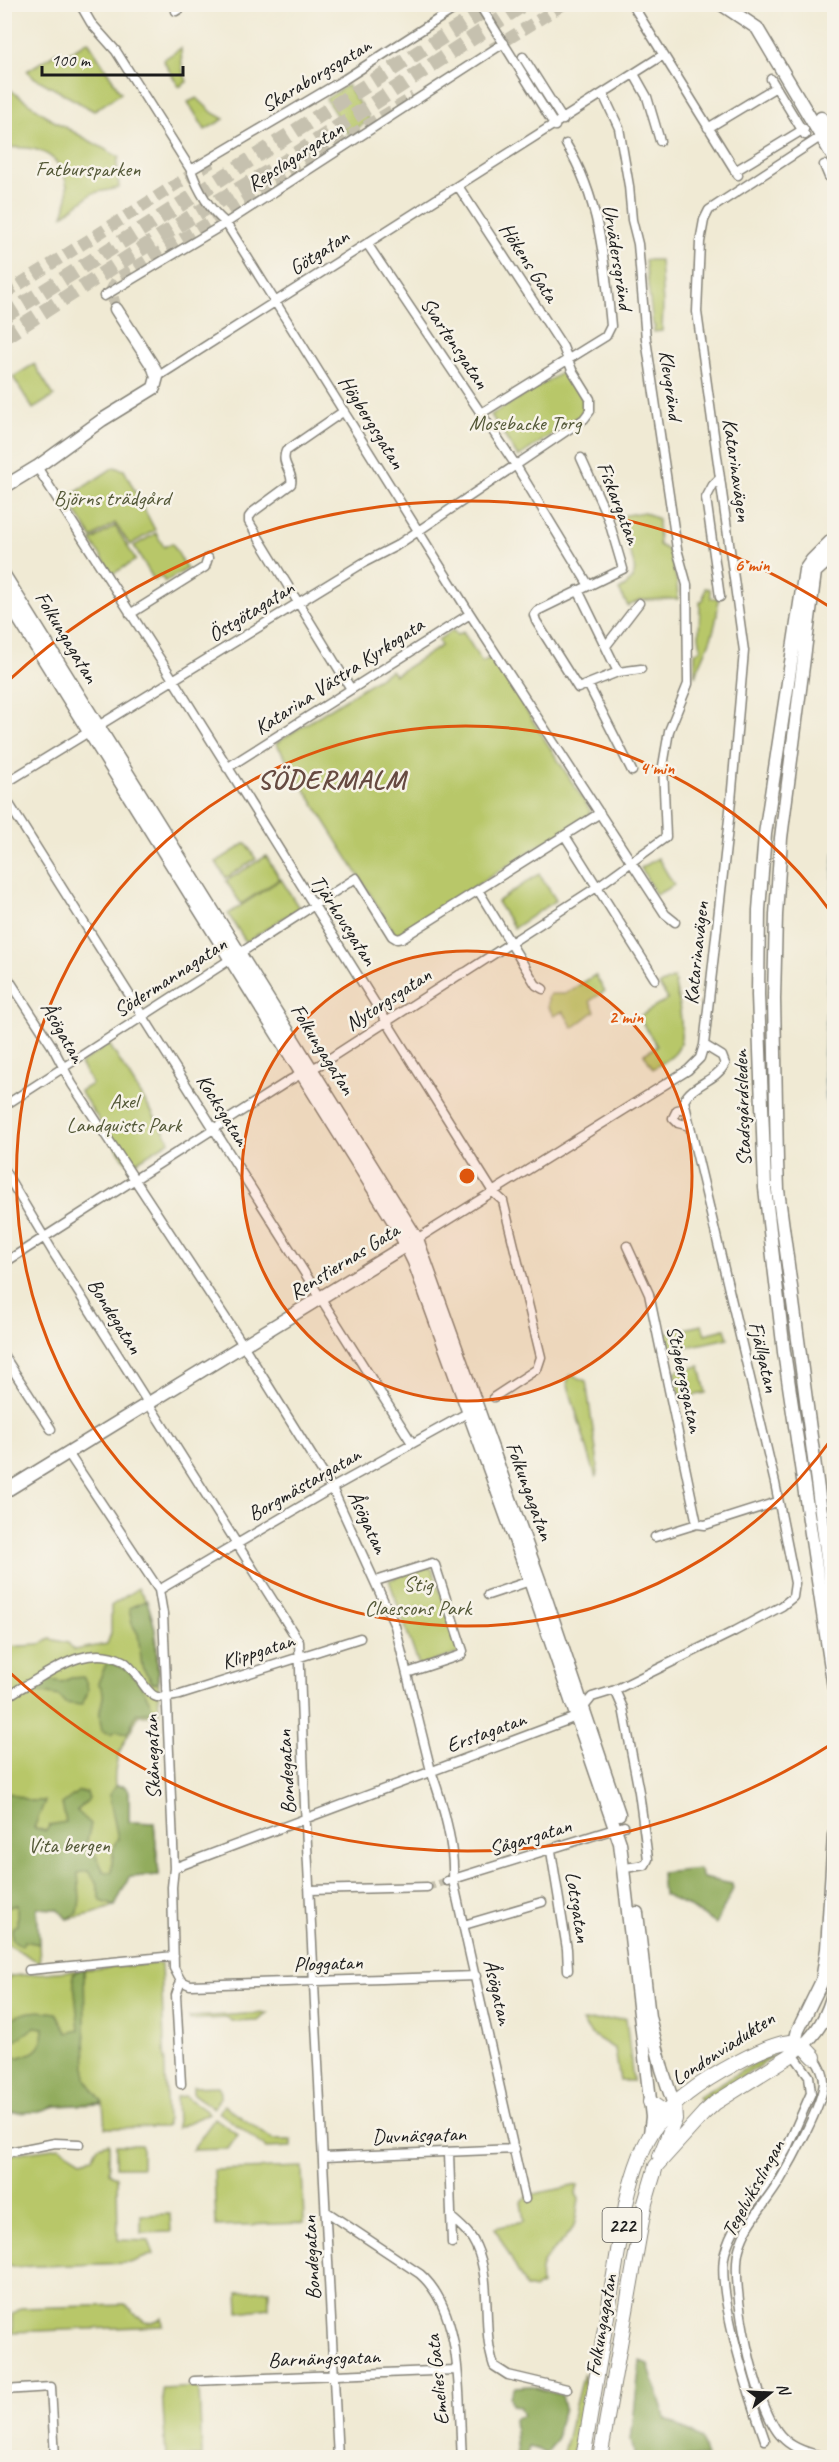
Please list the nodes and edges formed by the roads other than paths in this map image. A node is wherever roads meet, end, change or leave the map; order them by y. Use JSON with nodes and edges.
{"nodes":[{"id":1,"x":80,"y":4,"type":"edge"},
{"id":2,"x":187,"y":4,"type":"edge"},
{"id":3,"x":479,"y":4,"type":"edge"},
{"id":4,"x":632,"y":4,"type":"edge"},
{"id":5,"x":721,"y":4,"type":"edge"},
{"id":6,"x":457,"y":7,"type":"dead end"},
{"id":7,"x":737,"y":10,"type":"edge"},
{"id":8,"x":176,"y":11,"type":"dead end"},
{"id":9,"x":504,"y":43,"type":"junction"},
{"id":10,"x":663,"y":56,"type":"junction"},
{"id":11,"x":523,"y":57,"type":"dead end"},
{"id":12,"x":634,"y":74,"type":"junction"},
{"id":13,"x":603,"y":94,"type":"junction"},
{"id":14,"x":563,"y":120,"type":"junction"},
{"id":15,"x":555,"y":126,"type":"junction"},
{"id":16,"x":708,"y":128,"type":"junction"},
{"id":17,"x":828,"y":135,"type":"edge"},
{"id":18,"x":660,"y":141,"type":"dead end"},
{"id":19,"x":566,"y":144,"type":"dead end"},
{"id":20,"x":834,"y":144,"type":"edge"},
{"id":21,"x":827,"y":165,"type":"edge"},
{"id":22,"x":191,"y":170,"type":"junction"},
{"id":23,"x":458,"y":186,"type":"junction"},
{"id":24,"x":226,"y":223,"type":"junction"},
{"id":25,"x":368,"y":244,"type":"junction"},
{"id":26,"x":104,"y":296,"type":"dead end"},
{"id":27,"x":276,"y":303,"type":"junction"},
{"id":28,"x":116,"y":309,"type":"tunnel mouth"},
{"id":29,"x":568,"y":360,"type":"junction"},
{"id":30,"x":157,"y":377,"type":"junction"},
{"id":31,"x":344,"y":411,"type":"junction"},
{"id":32,"x":480,"y":414,"type":"junction"},
{"id":33,"x":581,"y":458,"type":"dead end"},
{"id":34,"x":515,"y":464,"type":"junction"},
{"id":35,"x":37,"y":467,"type":"junction"},
{"id":36,"x":720,"y":478,"type":"junction"},
{"id":37,"x":4,"y":488,"type":"edge"},
{"id":38,"x":418,"y":531,"type":"junction"},
{"id":39,"x":834,"y":538,"type":"edge"},
{"id":40,"x":834,"y":555,"type":"edge"},
{"id":41,"x":208,"y":558,"type":"dead end"},
{"id":42,"x":4,"y":575,"type":"edge"},
{"id":43,"x":588,"y":584,"type":"junction"},
{"id":44,"x":578,"y":590,"type":"junction"},
{"id":45,"x":4,"y":595,"type":"edge"},
{"id":46,"x":720,"y":597,"type":"dead end"},
{"id":47,"x":299,"y":602,"type":"junction"},
{"id":48,"x":639,"y":603,"type":"dead end"},
{"id":49,"x":130,"y":614,"type":"junction"},
{"id":50,"x":470,"y":614,"type":"junction"},
{"id":51,"x":606,"y":646,"type":"junction"},
{"id":52,"x":641,"y":669,"type":"dead end"},
{"id":53,"x":618,"y":672,"type":"junction"},
{"id":54,"x":174,"y":681,"type":"junction"},
{"id":55,"x":588,"y":684,"type":"junction"},
{"id":56,"x":351,"y":688,"type":"junction"},
{"id":57,"x":93,"y":729,"type":"junction"},
{"id":58,"x":227,"y":768,"type":"junction"},
{"id":59,"x":633,"y":771,"type":"dead end"},
{"id":60,"x":4,"y":784,"type":"edge"},
{"id":61,"x":4,"y":796,"type":"edge"},
{"id":62,"x":600,"y":813,"type":"junction"},
{"id":63,"x":565,"y":836,"type":"junction"},
{"id":64,"x":666,"y":837,"type":"joint"},
{"id":65,"x":633,"y":861,"type":"junction"},
{"id":66,"x":597,"y":887,"type":"junction"},
{"id":67,"x":478,"y":890,"type":"junction"},
{"id":68,"x":313,"y":905,"type":"junction"},
{"id":69,"x":675,"y":922,"type":"dead end"},
{"id":70,"x":510,"y":943,"type":"junction"},
{"id":71,"x":235,"y":956,"type":"junction"},
{"id":72,"x":4,"y":972,"type":"edge"},
{"id":73,"x":655,"y":979,"type":"dead end"},
{"id":74,"x":543,"y":989,"type":"dead end"},
{"id":75,"x":142,"y":1016,"type":"junction"},
{"id":76,"x":387,"y":1021,"type":"junction"},
{"id":77,"x":704,"y":1045,"type":"junction"},
{"id":78,"x":700,"y":1058,"type":"joint"},
{"id":79,"x":63,"y":1069,"type":"junction"},
{"id":80,"x":306,"y":1072,"type":"junction"},
{"id":81,"x":4,"y":1106,"type":"edge"},
{"id":82,"x":686,"y":1108,"type":"junction"},
{"id":83,"x":763,"y":1114,"type":"junction"},
{"id":84,"x":778,"y":1114,"type":"junction"},
{"id":85,"x":690,"y":1126,"type":"junction"},
{"id":86,"x":213,"y":1129,"type":"junction"},
{"id":87,"x":4,"y":1170,"type":"edge"},
{"id":88,"x":134,"y":1181,"type":"junction"},
{"id":89,"x":494,"y":1192,"type":"junction"},
{"id":90,"x":46,"y":1236,"type":"junction"},
{"id":91,"x":412,"y":1242,"type":"junction"},
{"id":92,"x":627,"y":1246,"type":"dead end"},
{"id":93,"x":4,"y":1263,"type":"edge"},
{"id":94,"x":321,"y":1298,"type":"junction"},
{"id":95,"x":243,"y":1346,"type":"junction"},
{"id":96,"x":6,"y":1360,"type":"edge"},
{"id":97,"x":494,"y":1397,"type":"dead end"},
{"id":98,"x":149,"y":1402,"type":"junction"},
{"id":99,"x":469,"y":1412,"type":"junction"},
{"id":100,"x":51,"y":1429,"type":"dead end"},
{"id":101,"x":412,"y":1443,"type":"junction"},
{"id":102,"x":68,"y":1453,"type":"junction"},
{"id":103,"x":332,"y":1488,"type":"junction"},
{"id":104,"x":4,"y":1492,"type":"edge"},
{"id":105,"x":777,"y":1502,"type":"junction"},
{"id":106,"x":697,"y":1524,"type":"junction"},
{"id":107,"x":655,"y":1537,"type":"dead end"},
{"id":108,"x":238,"y":1543,"type":"junction"},
{"id":109,"x":534,"y":1579,"type":"junction"},
{"id":110,"x":376,"y":1581,"type":"junction"},
{"id":111,"x":159,"y":1590,"type":"junction"},
{"id":112,"x":488,"y":1595,"type":"dead end"},
{"id":113,"x":793,"y":1597,"type":"joint"},
{"id":114,"x":834,"y":1609,"type":"edge"},
{"id":115,"x":360,"y":1638,"type":"dead end"},
{"id":116,"x":300,"y":1656,"type":"junction"},
{"id":117,"x":407,"y":1673,"type":"junction"},
{"id":118,"x":834,"y":1688,"type":"edge"},
{"id":119,"x":615,"y":1690,"type":"junction"},
{"id":120,"x":167,"y":1697,"type":"junction"},
{"id":121,"x":4,"y":1700,"type":"edge"},
{"id":122,"x":580,"y":1713,"type":"junction"},
{"id":123,"x":431,"y":1771,"type":"junction"},
{"id":124,"x":306,"y":1817,"type":"junction"},
{"id":125,"x":620,"y":1828,"type":"junction"},
{"id":126,"x":834,"y":1835,"type":"edge"},
{"id":127,"x":551,"y":1851,"type":"junction"},
{"id":128,"x":174,"y":1868,"type":"junction"},
{"id":129,"x":628,"y":1868,"type":"junction"},
{"id":130,"x":450,"y":1881,"type":"junction"},
{"id":131,"x":427,"y":1887,"type":"tunnel mouth"},
{"id":132,"x":310,"y":1890,"type":"junction"},
{"id":133,"x":542,"y":1902,"type":"dead end"},
{"id":134,"x":464,"y":1925,"type":"junction"},
{"id":135,"x":174,"y":1956,"type":"junction"},
{"id":136,"x":29,"y":1970,"type":"dead end"},
{"id":137,"x":568,"y":1970,"type":"dead end"},
{"id":138,"x":476,"y":1976,"type":"junction"},
{"id":139,"x":181,"y":1981,"type":"junction"},
{"id":140,"x":315,"y":1981,"type":"junction"},
{"id":141,"x":834,"y":1990,"type":"edge"},
{"id":142,"x":804,"y":2017,"type":"junction"},
{"id":143,"x":796,"y":2047,"type":"junction"},
{"id":144,"x":766,"y":2048,"type":"junction"},
{"id":145,"x":814,"y":2057,"type":"joint"},
{"id":146,"x":181,"y":2084,"type":"dead end"},
{"id":147,"x":650,"y":2102,"type":"junction"},
{"id":148,"x":672,"y":2112,"type":"junction"},
{"id":149,"x":701,"y":2116,"type":"junction"},
{"id":150,"x":650,"y":2135,"type":"junction"},
{"id":151,"x":80,"y":2144,"type":"dead end"},
{"id":152,"x":515,"y":2149,"type":"junction"},
{"id":153,"x":4,"y":2153,"type":"edge"},
{"id":154,"x":448,"y":2153,"type":"junction"},
{"id":155,"x":324,"y":2157,"type":"junction"},
{"id":156,"x":656,"y":2166,"type":"junction"},
{"id":157,"x":769,"y":2179,"type":"junction"},
{"id":158,"x":754,"y":2190,"type":"dead end"},
{"id":159,"x":525,"y":2199,"type":"dead end"},
{"id":160,"x":327,"y":2212,"type":"junction"},
{"id":161,"x":452,"y":2218,"type":"junction"},
{"id":162,"x":452,"y":2242,"type":"dead end"},
{"id":163,"x":456,"y":2370,"type":"junction"},
{"id":164,"x":334,"y":2375,"type":"junction"},
{"id":165,"x":194,"y":2381,"type":"dead end"},
{"id":166,"x":567,"y":2389,"type":"dead end"},
{"id":167,"x":4,"y":2390,"type":"edge"},
{"id":168,"x":765,"y":2440,"type":"dead end"},
{"id":169,"x":818,"y":2455,"type":"dead end"},
{"id":170,"x":55,"y":2457,"type":"edge"},
{"id":171,"x":338,"y":2457,"type":"edge"},
{"id":172,"x":446,"y":2457,"type":"edge"},
{"id":173,"x":462,"y":2457,"type":"edge"},
{"id":174,"x":583,"y":2457,"type":"edge"},
{"id":175,"x":600,"y":2457,"type":"edge"}],
"edges":[{"from":1,"to":22,"type":"street","name":"Högbergsgatan"},
{"from":2,"to":8,"type":"street"},
{"from":3,"to":9,"type":"street"},
{"from":4,"to":10,"type":"street"},
{"from":5,"to":7,"type":"street"},
{"from":6,"to":22,"type":"street","name":"Skaraborgsgatan"},
{"from":7,"to":17,"type":"street"},
{"from":9,"to":15,"type":"street"},
{"from":9,"to":24,"type":"street","name":"Repslagargatan"},
{"from":10,"to":12,"type":"street","name":"Götgatan"},
{"from":10,"to":16,"type":"street"},
{"from":11,"to":14,"type":"street"},
{"from":12,"to":13,"type":"street","name":"Götgatan"},
{"from":12,"to":18,"type":"street"},
{"from":13,"to":14,"type":"street","name":"Götgatan"},
{"from":13,"to":64,"type":"street","name":"Klevgränd"},
{"from":14,"to":15,"type":"street","name":"Götgatan"},
{"from":15,"to":23,"type":"street","name":"Götgatan"},
{"from":16,"to":16,"type":"street"},
{"from":17,"to":20,"type":"street"},
{"from":17,"to":21,"type":"street"},
{"from":17,"to":36,"type":"street","name":"Katarinavägen"},
{"from":19,"to":29,"type":"street","name":"Urvädersgränd"},
{"from":22,"to":24,"type":"street","name":"Högbergsgatan"},
{"from":23,"to":25,"type":"street","name":"Götgatan"},
{"from":23,"to":29,"type":"street","name":"Hökens Gata"},
{"from":24,"to":26,"type":"street","name":"Repslagargatan"},
{"from":24,"to":27,"type":"street","name":"Högbergsgatan"},
{"from":25,"to":27,"type":"street","name":"Götgatan"},
{"from":25,"to":32,"type":"street","name":"Svartensgatan"},
{"from":27,"to":30,"type":"street","name":"Götgatan"},
{"from":27,"to":31,"type":"street","name":"Högbergsgatan"},
{"from":28,"to":30,"type":"street"},
{"from":29,"to":32,"type":"street"},
{"from":29,"to":34,"type":"street"},
{"from":30,"to":35,"type":"street","name":"Götgatan"},
{"from":31,"to":38,"type":"street","name":"Högbergsgatan"},
{"from":31,"to":47,"type":"street"},
{"from":32,"to":34,"type":"street","name":"Svartensgatan"},
{"from":33,"to":43,"type":"street","name":"Fiskargatan"},
{"from":34,"to":38,"type":"street","name":"Östgötagatan"},
{"from":34,"to":43,"type":"street","name":"Svartensgatan"},
{"from":35,"to":37,"type":"street","name":"Götgatan"},
{"from":35,"to":49,"type":"street","name":"Tjärhovsgatan"},
{"from":36,"to":46,"type":"street"},
{"from":36,"to":77,"type":"street","name":"Katarinavägen"},
{"from":38,"to":47,"type":"street","name":"Östgötagatan"},
{"from":38,"to":50,"type":"street","name":"Högbergsgatan"},
{"from":39,"to":83,"type":"street","name":"Stadsgårdsleden"},
{"from":40,"to":84,"type":"street","name":"Stadsgårdsleden"},
{"from":41,"to":49,"type":"street"},
{"from":42,"to":57,"type":"street","name":"Folkungagatan"},
{"from":43,"to":44,"type":"street","name":"Fiskargatan"},
{"from":44,"to":51,"type":"street"},
{"from":44,"to":55,"type":"street","name":"Fiskargatan"},
{"from":45,"to":57,"type":"street","name":"Folkungagatan"},
{"from":47,"to":54,"type":"street","name":"Östgötagatan"},
{"from":47,"to":56,"type":"street"},
{"from":48,"to":51,"type":"street"},
{"from":49,"to":54,"type":"street","name":"Tjärhovsgatan"},
{"from":50,"to":56,"type":"street","name":"Katarina Västra Kyrkogata"},
{"from":50,"to":62,"type":"street","name":"Högbergsgatan"},
{"from":51,"to":53,"type":"street"},
{"from":52,"to":53,"type":"street"},
{"from":53,"to":55,"type":"street"},
{"from":54,"to":57,"type":"street","name":"Östgötagatan"},
{"from":54,"to":58,"type":"street","name":"Tjärhovsgatan"},
{"from":55,"to":59,"type":"street"},
{"from":56,"to":58,"type":"street","name":"Katarina Västra Kyrkogata"},
{"from":57,"to":60,"type":"street","name":"Östgötagatan"},
{"from":57,"to":71,"type":"street","name":"Folkungagatan"},
{"from":58,"to":68,"type":"street","name":"Tjärhovsgatan"},
{"from":61,"to":75,"type":"street","name":"Kocksgatan"},
{"from":62,"to":63,"type":"street"},
{"from":62,"to":65,"type":"street","name":"Högbergsgatan"},
{"from":63,"to":66,"type":"street"},
{"from":63,"to":67,"type":"street"},
{"from":64,"to":65,"type":"street","name":"Nytorgsgatan"},
{"from":65,"to":66,"type":"street","name":"Nytorgsgatan"},
{"from":65,"to":69,"type":"street","name":"Högbergsgatan"},
{"from":66,"to":70,"type":"street","name":"Nytorgsgatan"},
{"from":66,"to":73,"type":"street"},
{"from":67,"to":68,"type":"street","name":"Södermannagatan"},
{"from":67,"to":70,"type":"street"},
{"from":68,"to":71,"type":"street","name":"Södermannagatan"},
{"from":68,"to":76,"type":"street","name":"Tjärhovsgatan"},
{"from":70,"to":74,"type":"street"},
{"from":70,"to":76,"type":"street","name":"Nytorgsgatan"},
{"from":71,"to":75,"type":"street","name":"Södermannagatan"},
{"from":71,"to":80,"type":"street","name":"Folkungagatan"},
{"from":72,"to":79,"type":"street","name":"Åsögatan"},
{"from":75,"to":79,"type":"street","name":"Södermannagatan"},
{"from":75,"to":86,"type":"street","name":"Kocksgatan"},
{"from":76,"to":80,"type":"street","name":"Nytorgsgatan"},
{"from":76,"to":89,"type":"street","name":"Tjärhovsgatan"},
{"from":77,"to":78,"type":"street","name":"Katarinavägen"},
{"from":77,"to":82,"type":"street","name":"Fjällgatan"},
{"from":78,"to":89,"type":"street","name":"Renstiernas Gata"},
{"from":79,"to":81,"type":"street","name":"Södermannagatan"},
{"from":79,"to":88,"type":"street","name":"Åsögatan"},
{"from":80,"to":86,"type":"street","name":"Nytorgsgatan"},
{"from":80,"to":91,"type":"street","name":"Folkungagatan"},
{"from":82,"to":85,"type":"street","name":"Fjällgatan"},
{"from":82,"to":85,"type":"street","name":"Fjällgatan"},
{"from":83,"to":84,"type":"street"},
{"from":83,"to":118,"type":"street","name":"Stadsgårdsleden"},
{"from":84,"to":114,"type":"street","name":"Stadsgårdsleden"},
{"from":85,"to":105,"type":"street","name":"Fjällgatan"},
{"from":86,"to":88,"type":"street","name":"Nytorgsgatan"},
{"from":86,"to":94,"type":"street","name":"Kocksgatan"},
{"from":87,"to":90,"type":"street","name":"Bondegatan"},
{"from":88,"to":90,"type":"street","name":"Nytorgsgatan"},
{"from":88,"to":95,"type":"street","name":"Åsögatan"},
{"from":89,"to":91,"type":"street","name":"Renstiernas Gata"},
{"from":89,"to":97,"type":"street","name":"Tjärhovsgatan"},
{"from":90,"to":93,"type":"street","name":"Nytorgsgatan"},
{"from":90,"to":98,"type":"street","name":"Bondegatan"},
{"from":91,"to":94,"type":"street","name":"Renstiernas Gata"},
{"from":91,"to":99,"type":"street","name":"Folkungagatan"},
{"from":91,"to":109,"type":"street","name":"Folkungagatan"},
{"from":92,"to":106,"type":"street","name":"Stigbergsgatan"},
{"from":94,"to":95,"type":"street","name":"Renstiernas Gata"},
{"from":94,"to":101,"type":"street","name":"Kocksgatan"},
{"from":95,"to":98,"type":"street","name":"Renstiernas Gata"},
{"from":95,"to":103,"type":"street","name":"Åsögatan"},
{"from":96,"to":100,"type":"street"},
{"from":98,"to":102,"type":"street","name":"Renstiernas Gata"},
{"from":98,"to":108,"type":"street","name":"Bondegatan"},
{"from":99,"to":101,"type":"street","name":"Borgmästargatan"},
{"from":99,"to":109,"type":"street","name":"Folkungagatan"},
{"from":101,"to":103,"type":"street","name":"Borgmästargatan"},
{"from":102,"to":104,"type":"street","name":"Renstiernas Gata"},
{"from":102,"to":111,"type":"street","name":"Skånegatan"},
{"from":103,"to":108,"type":"street","name":"Borgmästargatan"},
{"from":103,"to":110,"type":"street","name":"Åsögatan"},
{"from":105,"to":106,"type":"street"},
{"from":105,"to":113,"type":"street","name":"Fjällgatan"},
{"from":106,"to":107,"type":"street"},
{"from":108,"to":111,"type":"street","name":"Borgmästargatan"},
{"from":108,"to":116,"type":"street","name":"Bondegatan"},
{"from":109,"to":112,"type":"street"},
{"from":109,"to":122,"type":"street","name":"Folkungagatan"},
{"from":110,"to":117,"type":"street","name":"Åsögatan"},
{"from":110,"to":117,"type":"street"},
{"from":111,"to":120,"type":"street","name":"Skånegatan"},
{"from":113,"to":119,"type":"street","name":"Erstagatan"},
{"from":115,"to":116,"type":"street","name":"Klippgatan"},
{"from":116,"to":120,"type":"street","name":"Klippgatan"},
{"from":116,"to":124,"type":"street","name":"Bondegatan"},
{"from":117,"to":123,"type":"street","name":"Åsögatan"},
{"from":119,"to":122,"type":"street","name":"Erstagatan"},
{"from":119,"to":129,"type":"street"},
{"from":120,"to":121,"type":"street"},
{"from":120,"to":128,"type":"street","name":"Skånegatan"},
{"from":122,"to":123,"type":"street","name":"Erstagatan"},
{"from":122,"to":125,"type":"street","name":"Folkungagatan"},
{"from":123,"to":124,"type":"street","name":"Erstagatan"},
{"from":123,"to":130,"type":"street","name":"Åsögatan"},
{"from":124,"to":128,"type":"street","name":"Erstagatan"},
{"from":124,"to":132,"type":"street","name":"Bondegatan"},
{"from":125,"to":127,"type":"street","name":"Sågargatan"},
{"from":125,"to":129,"type":"street","name":"Folkungagatan"},
{"from":126,"to":142,"type":"street","number":"222"},
{"from":127,"to":130,"type":"street","name":"Sågargatan"},
{"from":127,"to":137,"type":"street","name":"Lotsgatan"},
{"from":128,"to":135,"type":"street","name":"Skånegatan"},
{"from":129,"to":147,"type":"street","name":"Folkungagatan"},
{"from":129,"to":148,"type":"street","name":"Folkungagatan"},
{"from":130,"to":134,"type":"street","name":"Åsögatan"},
{"from":131,"to":132,"type":"street"},
{"from":132,"to":140,"type":"street","name":"Bondegatan"},
{"from":133,"to":134,"type":"street"},
{"from":134,"to":138,"type":"street","name":"Åsögatan"},
{"from":135,"to":136,"type":"street"},
{"from":135,"to":139,"type":"street","name":"Skånegatan"},
{"from":138,"to":140,"type":"street","name":"Ploggatan"},
{"from":138,"to":152,"type":"street","name":"Åsögatan"},
{"from":139,"to":140,"type":"street","name":"Ploggatan"},
{"from":139,"to":146,"type":"street","name":"Skånegatan"},
{"from":140,"to":155,"type":"street","name":"Bondegatan"},
{"from":141,"to":143,"type":"street","number":"222"},
{"from":142,"to":143,"type":"street"},
{"from":142,"to":144,"type":"street","name":"Londonviadukten","number":"222"},
{"from":143,"to":144,"type":"main road"},
{"from":143,"to":145,"type":"main road"},
{"from":143,"to":149,"type":"main road","name":"Londonviadukten","number":"222"},
{"from":143,"to":157,"type":"street","name":"Tegelviksslingan"},
{"from":144,"to":148,"type":"main road","name":"Londonviadukten","number":"222"},
{"from":145,"to":169,"type":"street","name":"Tegelviksslingan"},
{"from":147,"to":148,"type":"main road"},
{"from":147,"to":150,"type":"street","name":"Folkungagatan"},
{"from":148,"to":149,"type":"main road"},
{"from":148,"to":150,"type":"main road","name":"Folkungagatan","number":"222"},
{"from":148,"to":156,"type":"main road"},
{"from":149,"to":156,"type":"main road","name":"Folkungagatan","number":"222"},
{"from":150,"to":174,"type":"main road","name":"Folkungagatan","number":"222"},
{"from":151,"to":153,"type":"street"},
{"from":152,"to":154,"type":"street","name":"Duvnäsgatan"},
{"from":152,"to":159,"type":"street","name":"Åsögatan"},
{"from":154,"to":155,"type":"street","name":"Duvnäsgatan"},
{"from":154,"to":161,"type":"street"},
{"from":155,"to":160,"type":"street","name":"Bondegatan"},
{"from":156,"to":175,"type":"main road","name":"Folkungagatan","number":"222"},
{"from":157,"to":158,"type":"street","name":"Tegelviksslingan"},
{"from":157,"to":168,"type":"street","name":"Tegelviksslingan"},
{"from":160,"to":163,"type":"street","name":"Emelies Gata"},
{"from":160,"to":164,"type":"street","name":"Bondegatan"},
{"from":161,"to":162,"type":"street"},
{"from":161,"to":166,"type":"street"},
{"from":163,"to":164,"type":"street","name":"Barnängsgatan"},
{"from":163,"to":173,"type":"street","name":"Emelies Gata"},
{"from":164,"to":165,"type":"street","name":"Barnängsgatan"},
{"from":164,"to":171,"type":"street","name":"Bondegatan"},
{"from":167,"to":170,"type":"street"},
{"from":172,"to":173,"type":"street"}]}
